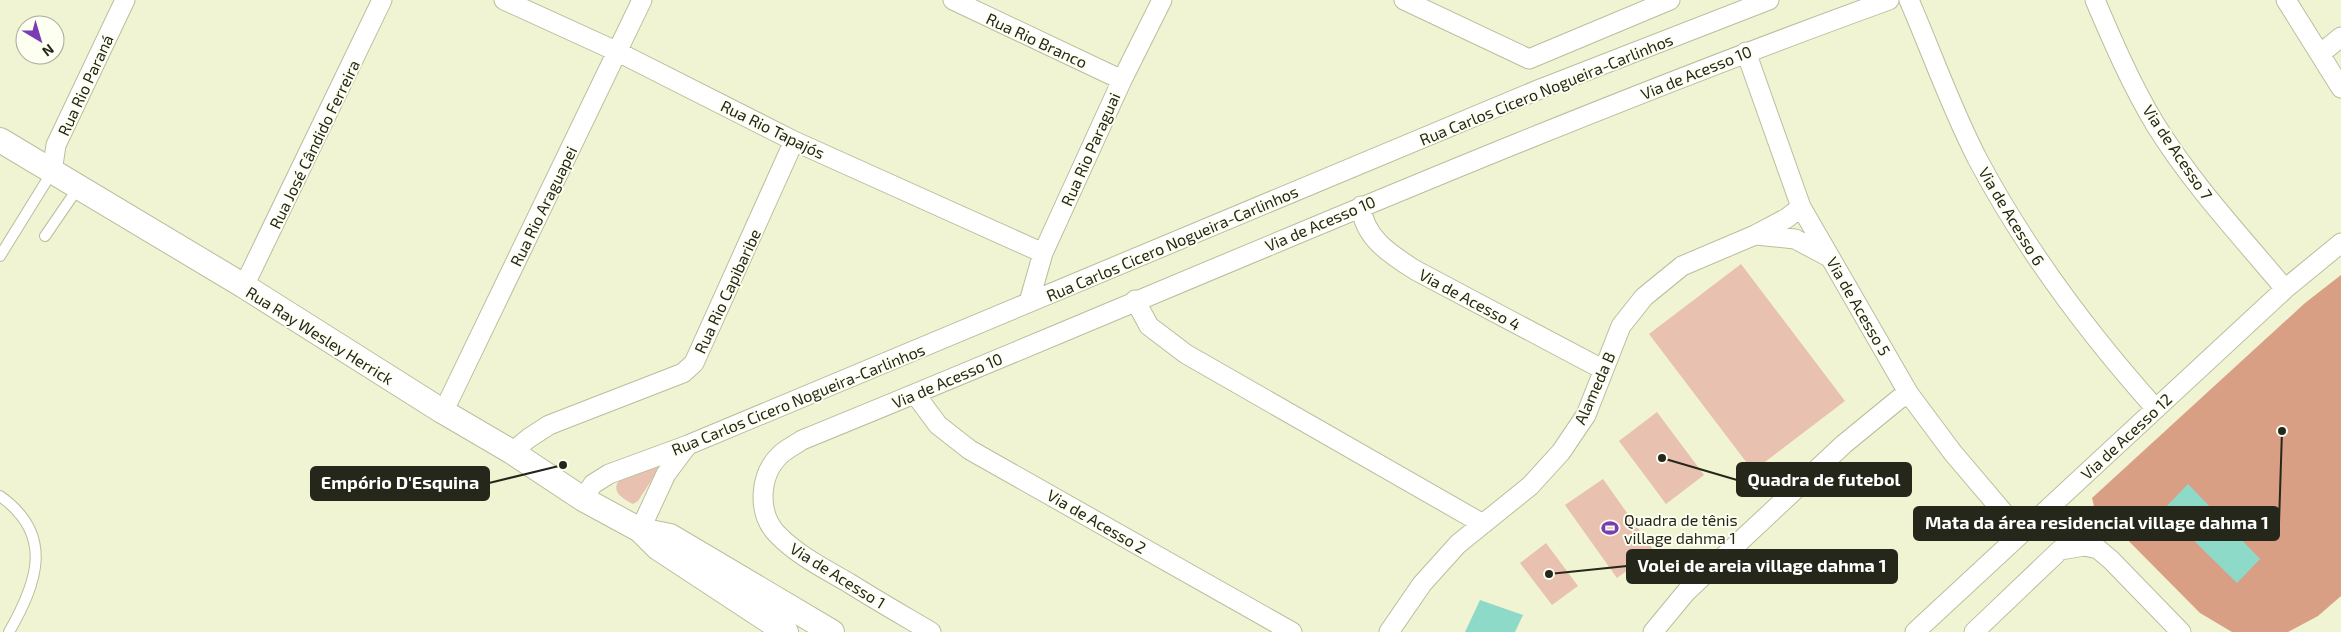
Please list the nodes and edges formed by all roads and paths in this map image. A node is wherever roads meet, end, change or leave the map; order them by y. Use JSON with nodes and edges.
{"nodes":[{"id":1,"x":125,"y":0,"type":"edge"},
{"id":2,"x":382,"y":0,"type":"edge"},
{"id":3,"x":504,"y":0,"type":"edge"},
{"id":4,"x":642,"y":0,"type":"edge"},
{"id":5,"x":953,"y":0,"type":"edge"},
{"id":6,"x":1162,"y":0,"type":"edge"},
{"id":7,"x":1404,"y":0,"type":"edge"},
{"id":8,"x":1670,"y":0,"type":"edge"},
{"id":9,"x":1769,"y":0,"type":"edge"},
{"id":10,"x":1889,"y":0,"type":"edge"},
{"id":11,"x":1908,"y":0,"type":"edge"},
{"id":12,"x":2095,"y":0,"type":"edge"},
{"id":13,"x":2286,"y":0,"type":"edge"},
{"id":14,"x":2341,"y":37,"type":"edge"},
{"id":15,"x":618,"y":52,"type":"junction"},
{"id":16,"x":1746,"y":52,"type":"junction"},
{"id":17,"x":2320,"y":54,"type":"junction"},
{"id":18,"x":1529,"y":59,"type":"junction"},
{"id":19,"x":1122,"y":80,"type":"junction"},
{"id":20,"x":2341,"y":88,"type":"edge"},
{"id":21,"x":1540,"y":89,"type":"junction"},
{"id":22,"x":0,"y":140,"type":"edge"},
{"id":23,"x":794,"y":141,"type":"junction"},
{"id":24,"x":52,"y":172,"type":"junction"},
{"id":25,"x":78,"y":188,"type":"junction"},
{"id":26,"x":1361,"y":206,"type":"junction"},
{"id":27,"x":1801,"y":207,"type":"junction"},
{"id":28,"x":1755,"y":235,"type":"junction"},
{"id":29,"x":45,"y":236,"type":"dead end"},
{"id":30,"x":2341,"y":243,"type":"edge"},
{"id":31,"x":1043,"y":253,"type":"junction"},
{"id":32,"x":0,"y":256,"type":"edge"},
{"id":33,"x":1833,"y":260,"type":"junction"},
{"id":34,"x":244,"y":286,"type":"junction"},
{"id":35,"x":2285,"y":289,"type":"junction"},
{"id":36,"x":1135,"y":300,"type":"junction"},
{"id":37,"x":1029,"y":302,"type":"junction"},
{"id":38,"x":1602,"y":369,"type":"junction"},
{"id":39,"x":914,"y":394,"type":"junction"},
{"id":40,"x":1909,"y":394,"type":"junction"},
{"id":41,"x":2156,"y":409,"type":"junction"},
{"id":42,"x":442,"y":411,"type":"junction"},
{"id":43,"x":688,"y":445,"type":"junction"},
{"id":44,"x":512,"y":452,"type":"junction"},
{"id":45,"x":766,"y":473,"type":"joint"},
{"id":46,"x":0,"y":496,"type":"edge"},
{"id":47,"x":583,"y":498,"type":"junction"},
{"id":48,"x":1483,"y":524,"type":"junction"},
{"id":49,"x":640,"y":530,"type":"junction"},
{"id":50,"x":2021,"y":533,"type":"junction"},
{"id":51,"x":2170,"y":628,"type":"edge"},
{"id":52,"x":9,"y":632,"type":"edge"},
{"id":53,"x":786,"y":632,"type":"edge"},
{"id":54,"x":832,"y":632,"type":"edge"},
{"id":55,"x":931,"y":632,"type":"edge"},
{"id":56,"x":1292,"y":632,"type":"edge"},
{"id":57,"x":1389,"y":632,"type":"edge"},
{"id":58,"x":1653,"y":632,"type":"edge"},
{"id":59,"x":1914,"y":632,"type":"edge"},
{"id":60,"x":1974,"y":632,"type":"edge"}],
"edges":[{"from":1,"to":24,"type":"street","name":"Rua Rio Paraná"},
{"from":2,"to":34,"type":"street","name":"Rua José Cândido Ferreira"},
{"from":3,"to":15,"type":"street","name":"Rua Rio Tapajós"},
{"from":4,"to":15,"type":"street","name":"Rua Rio Araguapei"},
{"from":5,"to":19,"type":"street","name":"Rua Rio Branco"},
{"from":6,"to":19,"type":"street","name":"Rua Rio Paraguai"},
{"from":7,"to":18,"type":"street"},
{"from":8,"to":18,"type":"street"},
{"from":9,"to":21,"type":"street","name":"Rua Carlos Cicero Nogueira-Carlinhos"},
{"from":10,"to":16,"type":"street","name":"Via de Acesso 10"},
{"from":11,"to":41,"type":"street","name":"Via de Acesso 6"},
{"from":12,"to":35,"type":"street","name":"Via de Acesso 7"},
{"from":13,"to":17,"type":"street"},
{"from":14,"to":17,"type":"street"},
{"from":15,"to":23,"type":"street","name":"Rua Rio Tapajós"},
{"from":15,"to":42,"type":"street","name":"Rua Rio Araguapei"},
{"from":16,"to":26,"type":"street","name":"Via de Acesso 10"},
{"from":16,"to":27,"type":"street","name":"Via de Acesso 5"},
{"from":17,"to":20,"type":"street"},
{"from":18,"to":21,"type":"street"},
{"from":19,"to":31,"type":"street","name":"Rua Rio Paraguai"},
{"from":21,"to":37,"type":"street","name":"Rua Carlos Cicero Nogueira-Carlinhos"},
{"from":22,"to":24,"type":"street","name":"Rua Ray Wesley Herrick"},
{"from":23,"to":31,"type":"street","name":"Rua Rio Tapajós"},
{"from":23,"to":44,"type":"street","name":"Rua Rio Capibaribe"},
{"from":24,"to":25,"type":"street","name":"Rua Ray Wesley Herrick"},
{"from":24,"to":32,"type":"lane"},
{"from":25,"to":29,"type":"lane"},
{"from":25,"to":34,"type":"street","name":"Rua Ray Wesley Herrick"},
{"from":26,"to":36,"type":"street","name":"Via de Acesso 10"},
{"from":26,"to":38,"type":"street","name":"Via de Acesso 4"},
{"from":27,"to":28,"type":"street","name":"Alameda B"},
{"from":27,"to":33,"type":"street","name":"Via de Acesso 5"},
{"from":28,"to":33,"type":"street","name":"Alameda B"},
{"from":28,"to":38,"type":"street","name":"Alameda B"},
{"from":30,"to":35,"type":"street","name":"Via de Acesso 12"},
{"from":31,"to":37,"type":"street","name":"Rua Rio Paraguai"},
{"from":33,"to":40,"type":"street","name":"Via de Acesso 5"},
{"from":34,"to":42,"type":"street","name":"Rua Ray Wesley Herrick"},
{"from":35,"to":41,"type":"street","name":"Via de Acesso 12"},
{"from":36,"to":39,"type":"street","name":"Via de Acesso 10"},
{"from":36,"to":48,"type":"street"},
{"from":37,"to":43,"type":"street","name":"Rua Carlos Cicero Nogueira-Carlinhos"},
{"from":38,"to":48,"type":"street","name":"Alameda B"},
{"from":39,"to":45,"type":"street","name":"Via de Acesso 10"},
{"from":39,"to":56,"type":"street","name":"Via de Acesso 2"},
{"from":40,"to":50,"type":"street","name":"Via de Acesso 5"},
{"from":40,"to":58,"type":"street"},
{"from":41,"to":50,"type":"street","name":"Via de Acesso 12"},
{"from":42,"to":44,"type":"street","name":"Rua Ray Wesley Herrick"},
{"from":43,"to":47,"type":"street","name":"Rua Carlos Cicero Nogueira-Carlinhos"},
{"from":43,"to":49,"type":"street"},
{"from":44,"to":47,"type":"street","name":"Rua Ray Wesley Herrick"},
{"from":45,"to":55,"type":"street","name":"Via de Acesso 1"},
{"from":46,"to":52,"type":"lane"},
{"from":47,"to":49,"type":"street","name":"Rua Ray Wesley Herrick"},
{"from":48,"to":57,"type":"street","name":"Alameda B"},
{"from":49,"to":53,"type":"street","name":"Rua Ray Wesley Herrick"},
{"from":49,"to":54,"type":"street","name":"Rua Ray Wesley Herrick"},
{"from":50,"to":59,"type":"street","name":"Via de Acesso 12"},
{"from":51,"to":60,"type":"street"}]}
